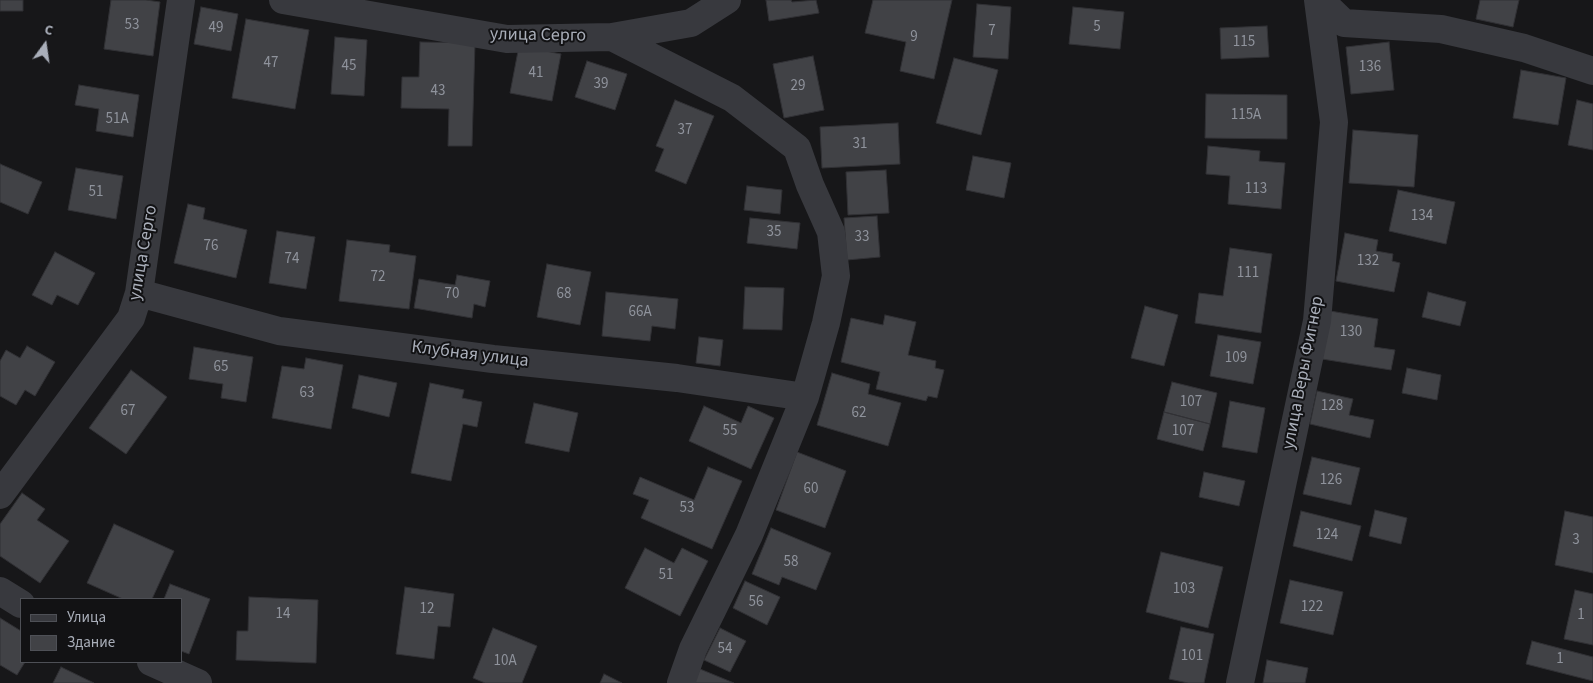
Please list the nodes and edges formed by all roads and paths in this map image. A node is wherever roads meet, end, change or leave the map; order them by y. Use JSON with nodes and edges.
{"nodes":[{"id":1,"x":182,"y":0,"type":"edge"},
{"id":2,"x":283,"y":0,"type":"edge"},
{"id":3,"x":726,"y":0,"type":"edge"},
{"id":4,"x":1319,"y":0,"type":"edge"},
{"id":5,"x":612,"y":37,"type":"junction"},
{"id":6,"x":1593,"y":71,"type":"edge"},
{"id":7,"x":139,"y":293,"type":"junction"},
{"id":8,"x":805,"y":397,"type":"junction"},
{"id":9,"x":0,"y":495,"type":"edge"},
{"id":10,"x":0,"y":591,"type":"edge"},
{"id":11,"x":20,"y":603,"type":"edge"},
{"id":12,"x":153,"y":663,"type":"edge"},
{"id":13,"x":198,"y":683,"type":"edge"},
{"id":14,"x":681,"y":683,"type":"edge"},
{"id":15,"x":1240,"y":683,"type":"edge"}],
"edges":[{"from":1,"to":7,"type":"street","name":"улица Серго"},
{"from":2,"to":5,"type":"street","name":"улица Серго"},
{"from":3,"to":5,"type":"street","name":"улица Серго"},
{"from":4,"to":6,"type":"street"},
{"from":4,"to":15,"type":"street","name":"улица Веры Фигнер"},
{"from":5,"to":8,"type":"street"},
{"from":7,"to":8,"type":"street","name":"Клубная улица"},
{"from":7,"to":9,"type":"street","name":"улица Серго"},
{"from":8,"to":14,"type":"street"},
{"from":10,"to":11,"type":"street"},
{"from":12,"to":13,"type":"street"}]}
